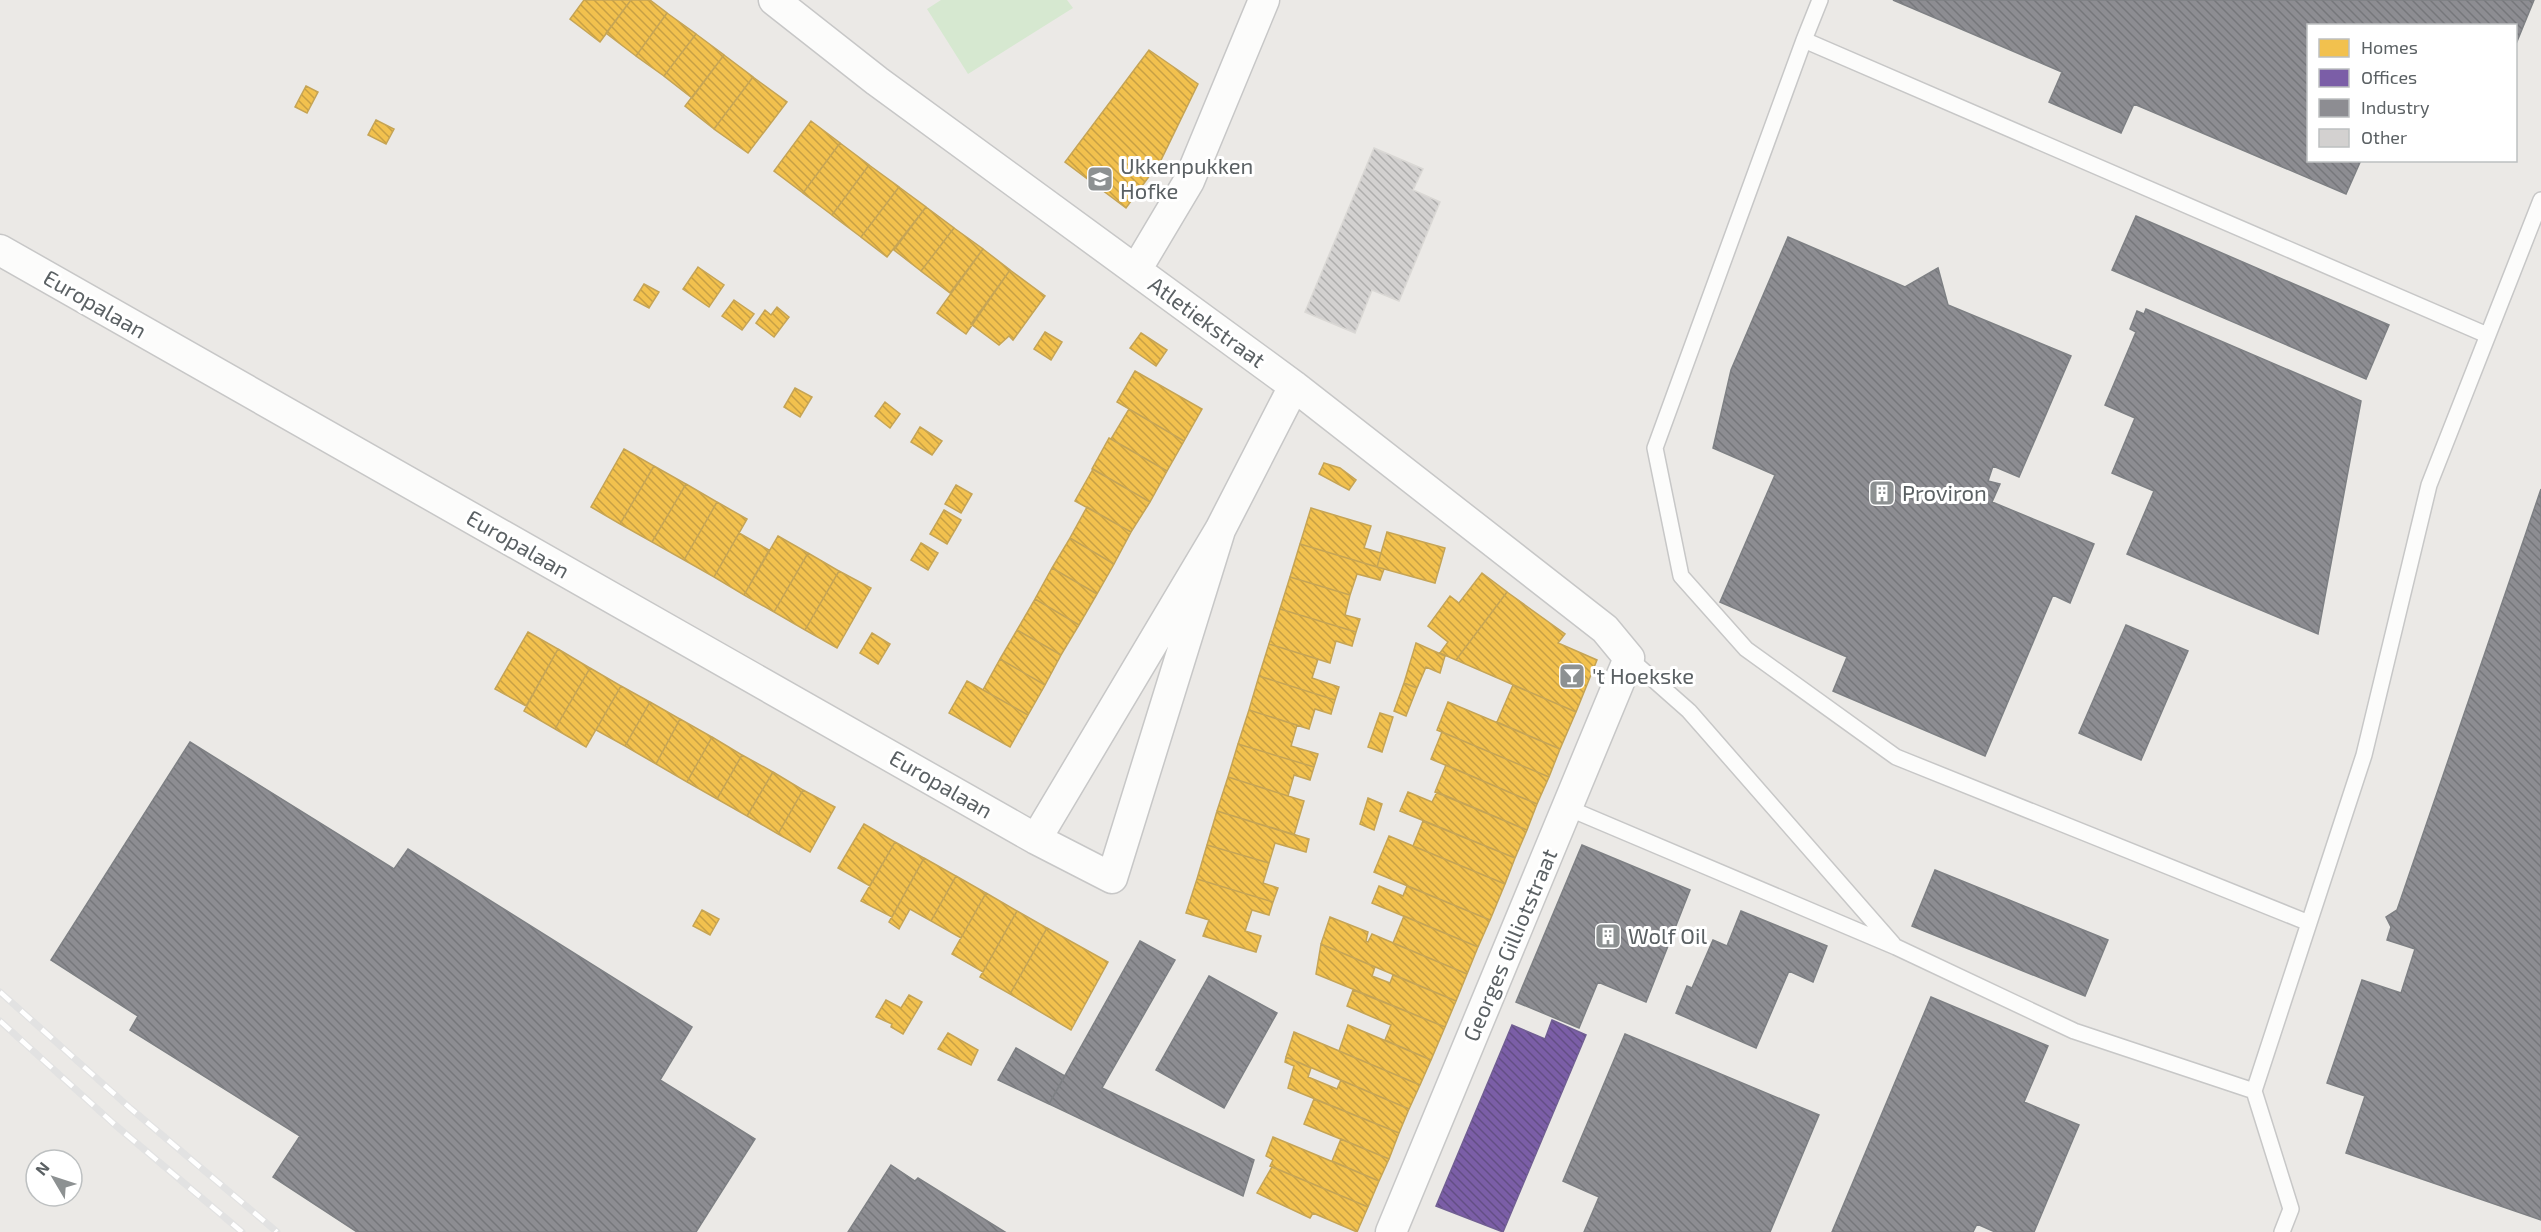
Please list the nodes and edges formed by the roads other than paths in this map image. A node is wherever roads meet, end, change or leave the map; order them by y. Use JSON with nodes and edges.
{"nodes":[{"id":1,"x":774,"y":0,"type":"edge"},
{"id":2,"x":1264,"y":0,"type":"edge"},
{"id":3,"x":1820,"y":0,"type":"edge"},
{"id":4,"x":1804,"y":39,"type":"junction"},
{"id":5,"x":2541,"y":200,"type":"edge"},
{"id":6,"x":0,"y":250,"type":"edge"},
{"id":7,"x":1136,"y":270,"type":"junction"},
{"id":8,"x":2487,"y":335,"type":"junction"},
{"id":9,"x":1294,"y":387,"type":"junction"},
{"id":10,"x":1220,"y":530,"type":"junction"},
{"id":11,"x":1629,"y":658,"type":"junction"},
{"id":12,"x":1568,"y":808,"type":"junction"},
{"id":13,"x":1036,"y":839,"type":"junction"},
{"id":14,"x":2309,"y":923,"type":"junction"},
{"id":15,"x":1896,"y":947,"type":"junction"},
{"id":16,"x":2254,"y":1091,"type":"junction"},
{"id":17,"x":1391,"y":1232,"type":"edge"},
{"id":18,"x":2282,"y":1232,"type":"edge"}],
"edges":[{"from":1,"to":7,"type":"street","name":"Atletiekstraat"},
{"from":2,"to":7,"type":"street"},
{"from":3,"to":4,"type":"lane"},
{"from":4,"to":8,"type":"lane"},
{"from":4,"to":14,"type":"lane"},
{"from":5,"to":8,"type":"lane"},
{"from":6,"to":13,"type":"street","name":"Europalaan"},
{"from":7,"to":9,"type":"street","name":"Atletiekstraat"},
{"from":8,"to":14,"type":"lane"},
{"from":9,"to":10,"type":"street","name":"Europalaan"},
{"from":9,"to":11,"type":"street","name":"Atletiekstraat"},
{"from":10,"to":13,"type":"street","name":"Europalaan"},
{"from":10,"to":13,"type":"street","name":"Europalaan"},
{"from":11,"to":12,"type":"street","name":"Georges Gilliotstraat"},
{"from":11,"to":15,"type":"lane"},
{"from":12,"to":15,"type":"lane"},
{"from":12,"to":17,"type":"street","name":"Georges Gilliotstraat"},
{"from":14,"to":16,"type":"lane"},
{"from":15,"to":16,"type":"lane"},
{"from":16,"to":18,"type":"lane"}]}
